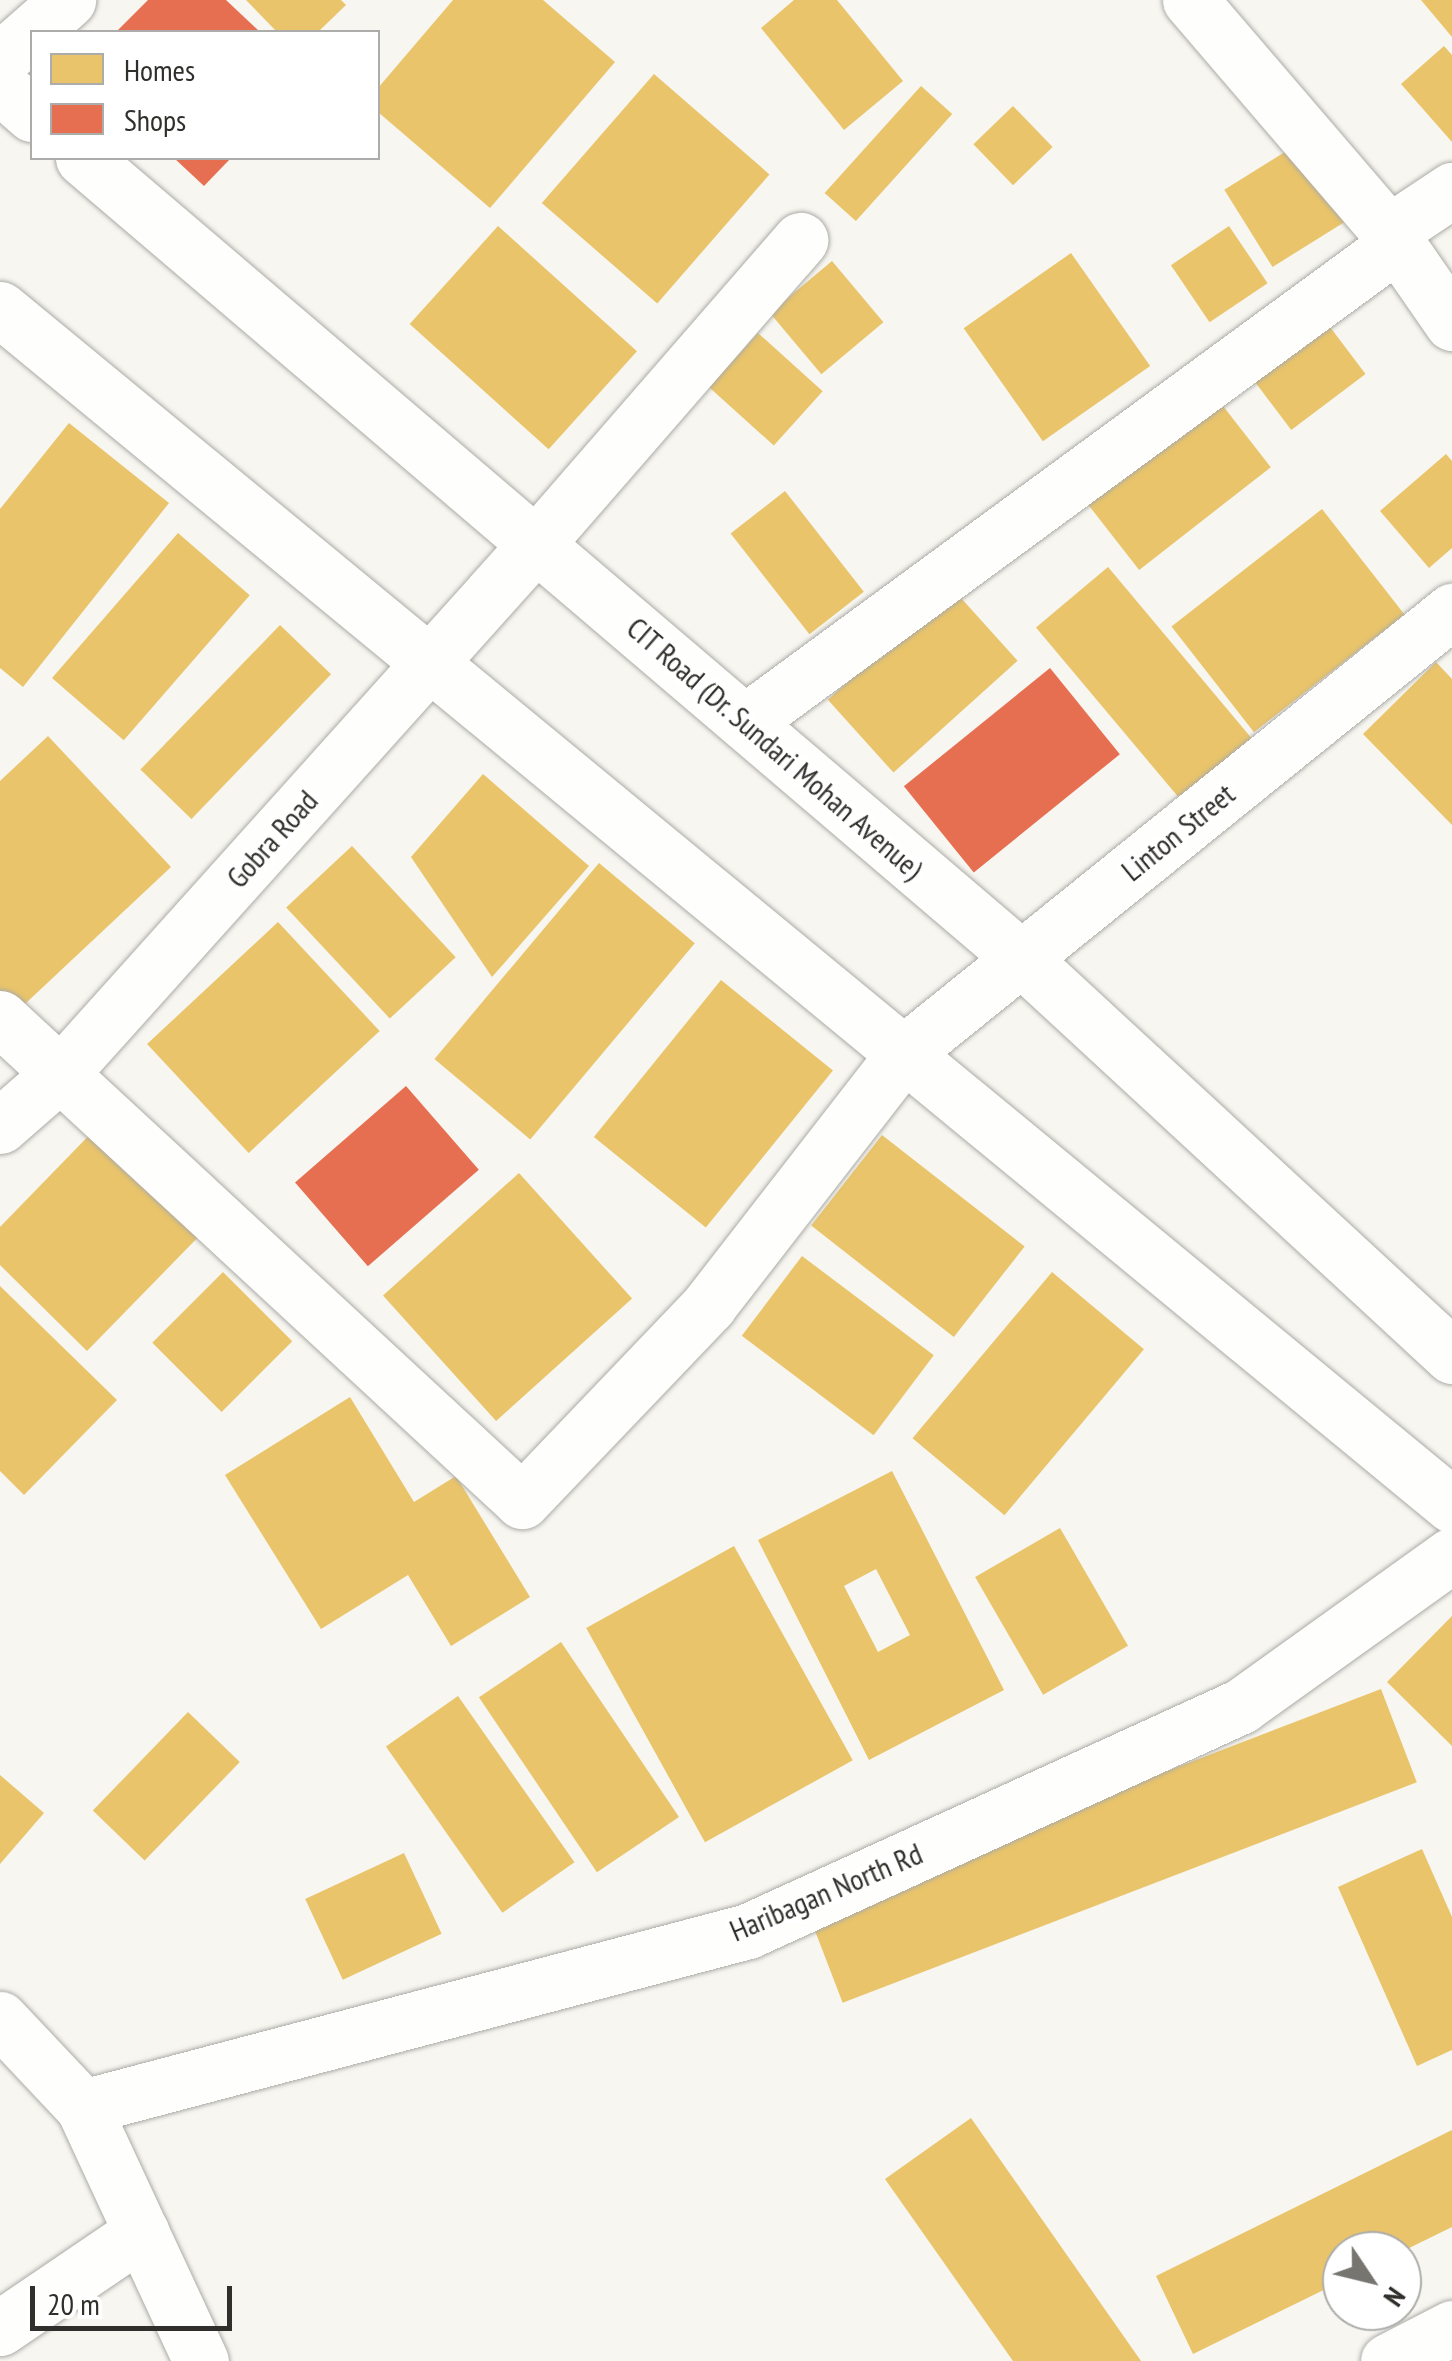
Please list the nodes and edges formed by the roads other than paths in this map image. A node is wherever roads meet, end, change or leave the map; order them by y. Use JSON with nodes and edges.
{"nodes":[{"id":1,"x":68,"y":0,"type":"edge"},
{"id":2,"x":1190,"y":0,"type":"edge"},
{"id":3,"x":34,"y":30,"type":"edge"},
{"id":4,"x":30,"y":34,"type":"edge"},
{"id":5,"x":0,"y":60,"type":"edge"},
{"id":6,"x":0,"y":86,"type":"edge"},
{"id":7,"x":30,"y":112,"type":"edge"},
{"id":8,"x":86,"y":160,"type":"edge"},
{"id":9,"x":1452,"y":190,"type":"edge"},
{"id":10,"x":1393,"y":238,"type":"junction"},
{"id":11,"x":800,"y":240,"type":"dead end"},
{"id":12,"x":0,"y":308,"type":"edge"},
{"id":13,"x":1452,"y":324,"type":"edge"},
{"id":14,"x":536,"y":544,"type":"junction"},
{"id":15,"x":1452,"y":611,"type":"edge"},
{"id":16,"x":430,"y":664,"type":"junction"},
{"id":17,"x":745,"y":722,"type":"junction"},
{"id":18,"x":1021,"y":958,"type":"junction"},
{"id":19,"x":0,"y":1018,"type":"edge"},
{"id":20,"x":905,"y":1052,"type":"junction"},
{"id":21,"x":62,"y":1072,"type":"junction"},
{"id":22,"x":0,"y":1126,"type":"edge"},
{"id":23,"x":1452,"y":1356,"type":"edge"},
{"id":24,"x":1452,"y":1505,"type":"edge"},
{"id":25,"x":1452,"y":1555,"type":"edge"},
{"id":26,"x":0,"y":2019,"type":"edge"},
{"id":27,"x":84,"y":2106,"type":"junction"},
{"id":28,"x":141,"y":2232,"type":"junction"},
{"id":29,"x":0,"y":2328,"type":"edge"},
{"id":30,"x":1452,"y":2328,"type":"edge"},
{"id":31,"x":202,"y":2361,"type":"edge"},
{"id":32,"x":1388,"y":2361,"type":"edge"}],
"edges":[{"from":1,"to":3,"type":"street"},
{"from":2,"to":10,"type":"street"},
{"from":4,"to":5,"type":"street"},
{"from":6,"to":7,"type":"street"},
{"from":8,"to":14,"type":"street","name":"CIT Road (Dr. Sundari Mohan Avenue)"},
{"from":9,"to":10,"type":"street"},
{"from":10,"to":13,"type":"street"},
{"from":10,"to":17,"type":"street"},
{"from":11,"to":14,"type":"street","name":"Gobra Road"},
{"from":12,"to":16,"type":"street"},
{"from":14,"to":16,"type":"street","name":"Gobra Road"},
{"from":14,"to":17,"type":"street","name":"CIT Road (Dr. Sundari Mohan Avenue)"},
{"from":15,"to":18,"type":"street","name":"Linton Street"},
{"from":16,"to":20,"type":"street"},
{"from":16,"to":21,"type":"street","name":"Gobra Road"},
{"from":17,"to":18,"type":"street","name":"CIT Road (Dr. Sundari Mohan Avenue)"},
{"from":18,"to":20,"type":"street","name":"Linton Street"},
{"from":18,"to":23,"type":"street","name":"CIT Road (Dr. Sundari Mohan Avenue)"},
{"from":19,"to":21,"type":"street"},
{"from":20,"to":21,"type":"street"},
{"from":20,"to":24,"type":"street"},
{"from":21,"to":22,"type":"street","name":"Gobra Road"},
{"from":25,"to":27,"type":"street","name":"Haribagan North Rd"},
{"from":26,"to":27,"type":"street"},
{"from":27,"to":28,"type":"street"},
{"from":28,"to":29,"type":"street"},
{"from":28,"to":31,"type":"street"},
{"from":30,"to":32,"type":"street"}]}
